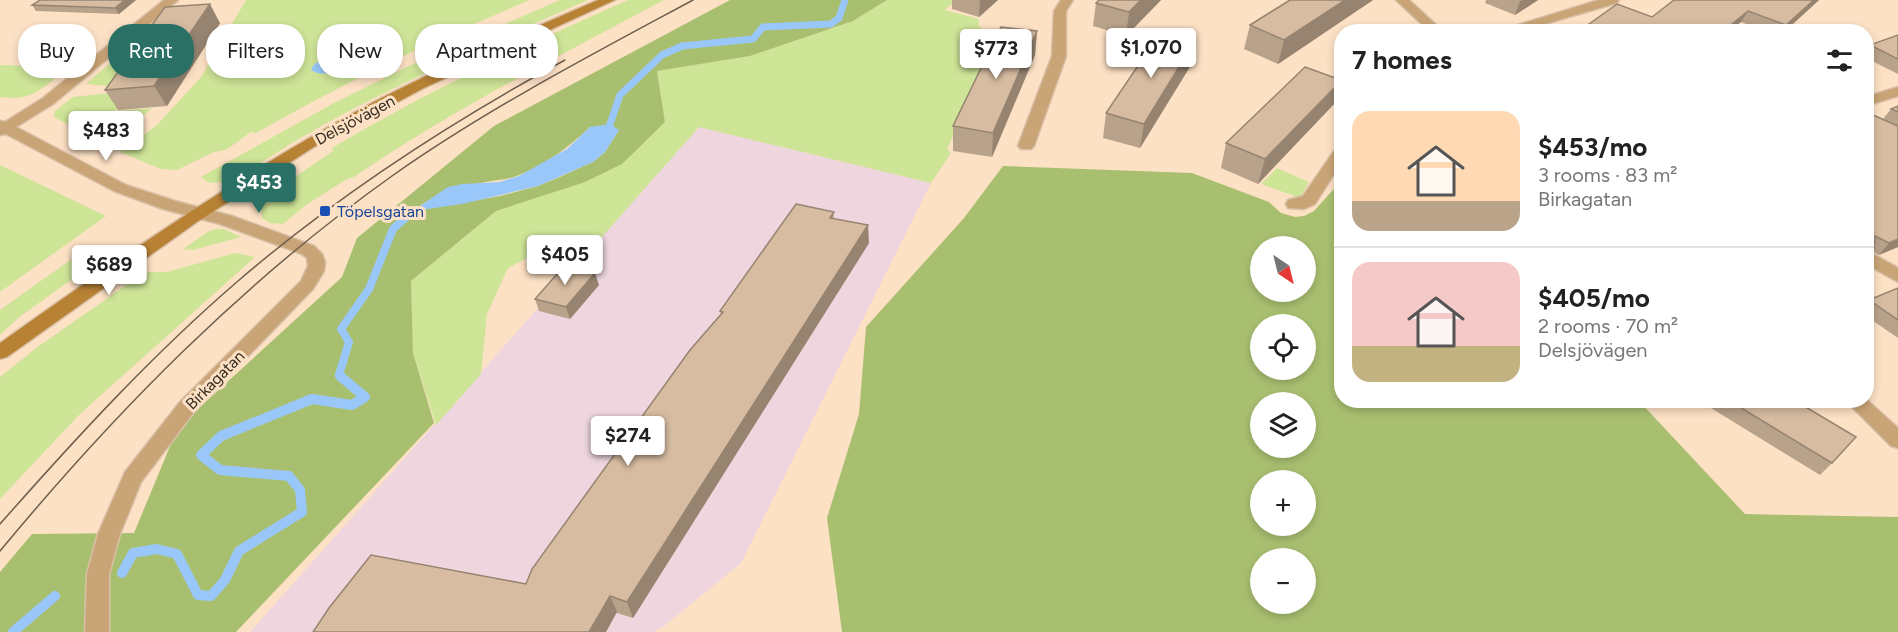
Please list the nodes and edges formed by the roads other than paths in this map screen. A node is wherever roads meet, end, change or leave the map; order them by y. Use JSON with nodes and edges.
{"nodes":[{"id":1,"x":172,"y":0,"type":"edge"},
{"id":2,"x":609,"y":0,"type":"edge"},
{"id":3,"x":1067,"y":0,"type":"edge"},
{"id":4,"x":1402,"y":0,"type":"edge"},
{"id":5,"x":1613,"y":0,"type":"edge"},
{"id":6,"x":1429,"y":24,"type":"edge"},
{"id":7,"x":1529,"y":24,"type":"edge"},
{"id":8,"x":1898,"y":91,"type":"edge"},
{"id":9,"x":1874,"y":99,"type":"edge"},
{"id":10,"x":2,"y":128,"type":"edge"},
{"id":11,"x":1026,"y":146,"type":"dead end"},
{"id":12,"x":1334,"y":162,"type":"edge"},
{"id":13,"x":1294,"y":204,"type":"dead end"},
{"id":14,"x":199,"y":214,"type":"junction"},
{"id":15,"x":1874,"y":261,"type":"edge"},
{"id":16,"x":1898,"y":276,"type":"edge"},
{"id":17,"x":0,"y":352,"type":"edge"},
{"id":18,"x":1863,"y":408,"type":"edge"},
{"id":19,"x":1898,"y":440,"type":"edge"},
{"id":20,"x":97,"y":632,"type":"edge"}],
"edges":[{"from":1,"to":10,"type":"street"},
{"from":2,"to":14,"type":"street","name":"Delsjövägen"},
{"from":3,"to":11,"type":"street"},
{"from":4,"to":6,"type":"street"},
{"from":5,"to":7,"type":"street"},
{"from":8,"to":9,"type":"street"},
{"from":10,"to":14,"type":"street"},
{"from":12,"to":13,"type":"street"},
{"from":14,"to":17,"type":"street","name":"Delsjövägen"},
{"from":14,"to":20,"type":"street","name":"Birkagatan"},
{"from":15,"to":16,"type":"street"},
{"from":18,"to":19,"type":"street"}]}
